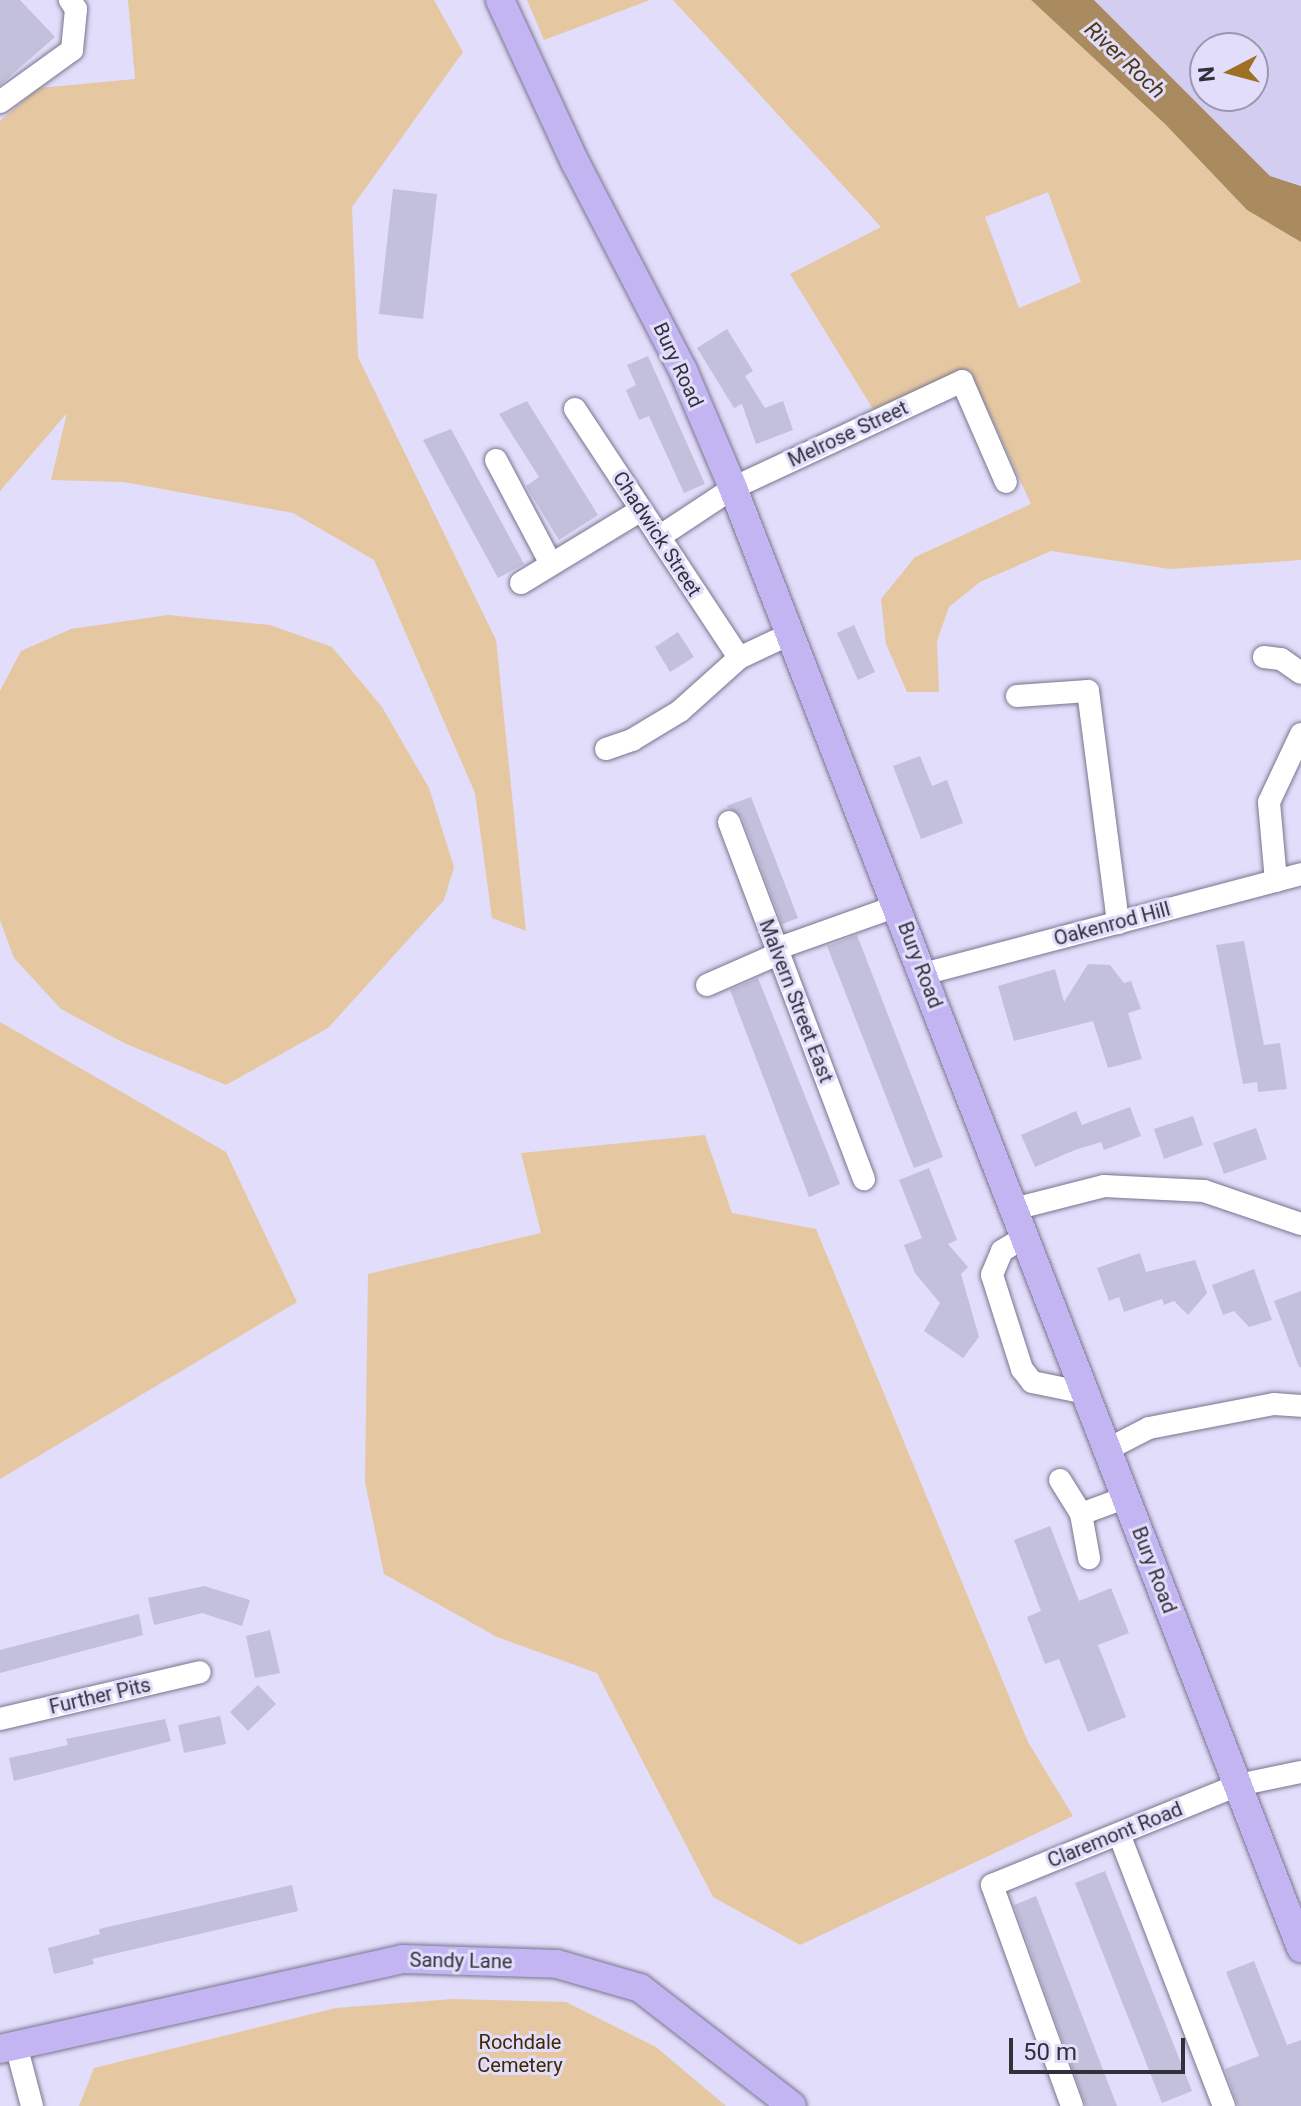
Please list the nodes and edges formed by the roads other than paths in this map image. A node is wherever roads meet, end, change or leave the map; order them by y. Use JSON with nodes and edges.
{"nodes":[{"id":1,"x":70,"y":0,"type":"edge"},
{"id":2,"x":500,"y":0,"type":"edge"},
{"id":3,"x":0,"y":102,"type":"edge"},
{"id":4,"x":575,"y":409,"type":"dead end"},
{"id":5,"x":496,"y":460,"type":"dead end"},
{"id":6,"x":1006,"y":482,"type":"dead end"},
{"id":7,"x":733,"y":488,"type":"junction"},
{"id":8,"x":641,"y":510,"type":"junction"},
{"id":9,"x":659,"y":537,"type":"junction"},
{"id":10,"x":551,"y":564,"type":"junction"},
{"id":11,"x":521,"y":583,"type":"dead end"},
{"id":12,"x":790,"y":634,"type":"junction"},
{"id":13,"x":1264,"y":657,"type":"dead end"},
{"id":14,"x":739,"y":658,"type":"junction"},
{"id":15,"x":1301,"y":673,"type":"edge"},
{"id":16,"x":1017,"y":696,"type":"dead end"},
{"id":17,"x":1301,"y":734,"type":"edge"},
{"id":18,"x":606,"y":749,"type":"dead end"},
{"id":19,"x":729,"y":822,"type":"dead end"},
{"id":20,"x":1301,"y":874,"type":"edge"},
{"id":21,"x":1276,"y":881,"type":"junction"},
{"id":22,"x":897,"y":906,"type":"junction"},
{"id":23,"x":1118,"y":923,"type":"junction"},
{"id":24,"x":777,"y":951,"type":"junction"},
{"id":25,"x":923,"y":974,"type":"junction"},
{"id":26,"x":707,"y":985,"type":"dead end"},
{"id":27,"x":864,"y":1179,"type":"dead end"},
{"id":28,"x":1014,"y":1209,"type":"junction"},
{"id":29,"x":1301,"y":1224,"type":"edge"},
{"id":30,"x":1025,"y":1237,"type":"junction"},
{"id":31,"x":1086,"y":1393,"type":"junction"},
{"id":32,"x":1301,"y":1406,"type":"edge"},
{"id":33,"x":1108,"y":1449,"type":"junction"},
{"id":34,"x":1060,"y":1480,"type":"dead end"},
{"id":35,"x":1127,"y":1497,"type":"junction"},
{"id":36,"x":1081,"y":1514,"type":"junction"},
{"id":37,"x":1089,"y":1558,"type":"dead end"},
{"id":38,"x":200,"y":1672,"type":"dead end"},
{"id":39,"x":0,"y":1719,"type":"edge"},
{"id":40,"x":1301,"y":1772,"type":"edge"},
{"id":41,"x":1238,"y":1785,"type":"junction"},
{"id":42,"x":1119,"y":1834,"type":"junction"},
{"id":43,"x":1301,"y":1948,"type":"edge"},
{"id":44,"x":8,"y":2047,"type":"edge"},
{"id":45,"x":32,"y":2106,"type":"edge"},
{"id":46,"x":792,"y":2106,"type":"edge"},
{"id":47,"x":1072,"y":2106,"type":"edge"},
{"id":48,"x":1224,"y":2106,"type":"edge"}],
"edges":[{"from":1,"to":3,"type":"street"},
{"from":2,"to":7,"type":"main road","name":"Bury Road"},
{"from":4,"to":8,"type":"street","name":"Chadwick Street"},
{"from":5,"to":10,"type":"street"},
{"from":6,"to":7,"type":"street","name":"Melrose Street"},
{"from":7,"to":9,"type":"street","name":"Melrose Street"},
{"from":7,"to":12,"type":"main road","name":"Bury Road"},
{"from":8,"to":9,"type":"street","name":"Chadwick Street"},
{"from":8,"to":10,"type":"street"},
{"from":9,"to":14,"type":"street","name":"Chadwick Street"},
{"from":10,"to":11,"type":"street"},
{"from":12,"to":14,"type":"street"},
{"from":12,"to":22,"type":"main road","name":"Bury Road"},
{"from":13,"to":15,"type":"street"},
{"from":14,"to":18,"type":"street"},
{"from":16,"to":23,"type":"street"},
{"from":17,"to":21,"type":"street"},
{"from":19,"to":24,"type":"street","name":"Malvern Street East"},
{"from":20,"to":21,"type":"street","name":"Oakenrod Hill"},
{"from":21,"to":23,"type":"street","name":"Oakenrod Hill"},
{"from":22,"to":24,"type":"street"},
{"from":22,"to":25,"type":"main road","name":"Bury Road"},
{"from":23,"to":25,"type":"street","name":"Oakenrod Hill"},
{"from":24,"to":26,"type":"street"},
{"from":24,"to":27,"type":"street","name":"Malvern Street East"},
{"from":25,"to":28,"type":"main road","name":"Bury Road"},
{"from":28,"to":29,"type":"street"},
{"from":28,"to":30,"type":"main road","name":"Bury Road"},
{"from":30,"to":31,"type":"main road","name":"Bury Road"},
{"from":30,"to":31,"type":"street"},
{"from":31,"to":33,"type":"main road","name":"Bury Road"},
{"from":32,"to":33,"type":"street"},
{"from":33,"to":35,"type":"main road","name":"Bury Road"},
{"from":34,"to":36,"type":"street"},
{"from":35,"to":36,"type":"street"},
{"from":35,"to":41,"type":"main road","name":"Bury Road"},
{"from":36,"to":37,"type":"street"},
{"from":38,"to":39,"type":"street","name":"Further Pits"},
{"from":40,"to":41,"type":"street","name":"Claremont Road"},
{"from":41,"to":42,"type":"street","name":"Claremont Road"},
{"from":41,"to":43,"type":"main road","name":"Bury Road"},
{"from":42,"to":47,"type":"street","name":"Claremont Road"},
{"from":42,"to":48,"type":"street"},
{"from":44,"to":45,"type":"street"},
{"from":44,"to":46,"type":"main road","name":"Sandy Lane"}]}
